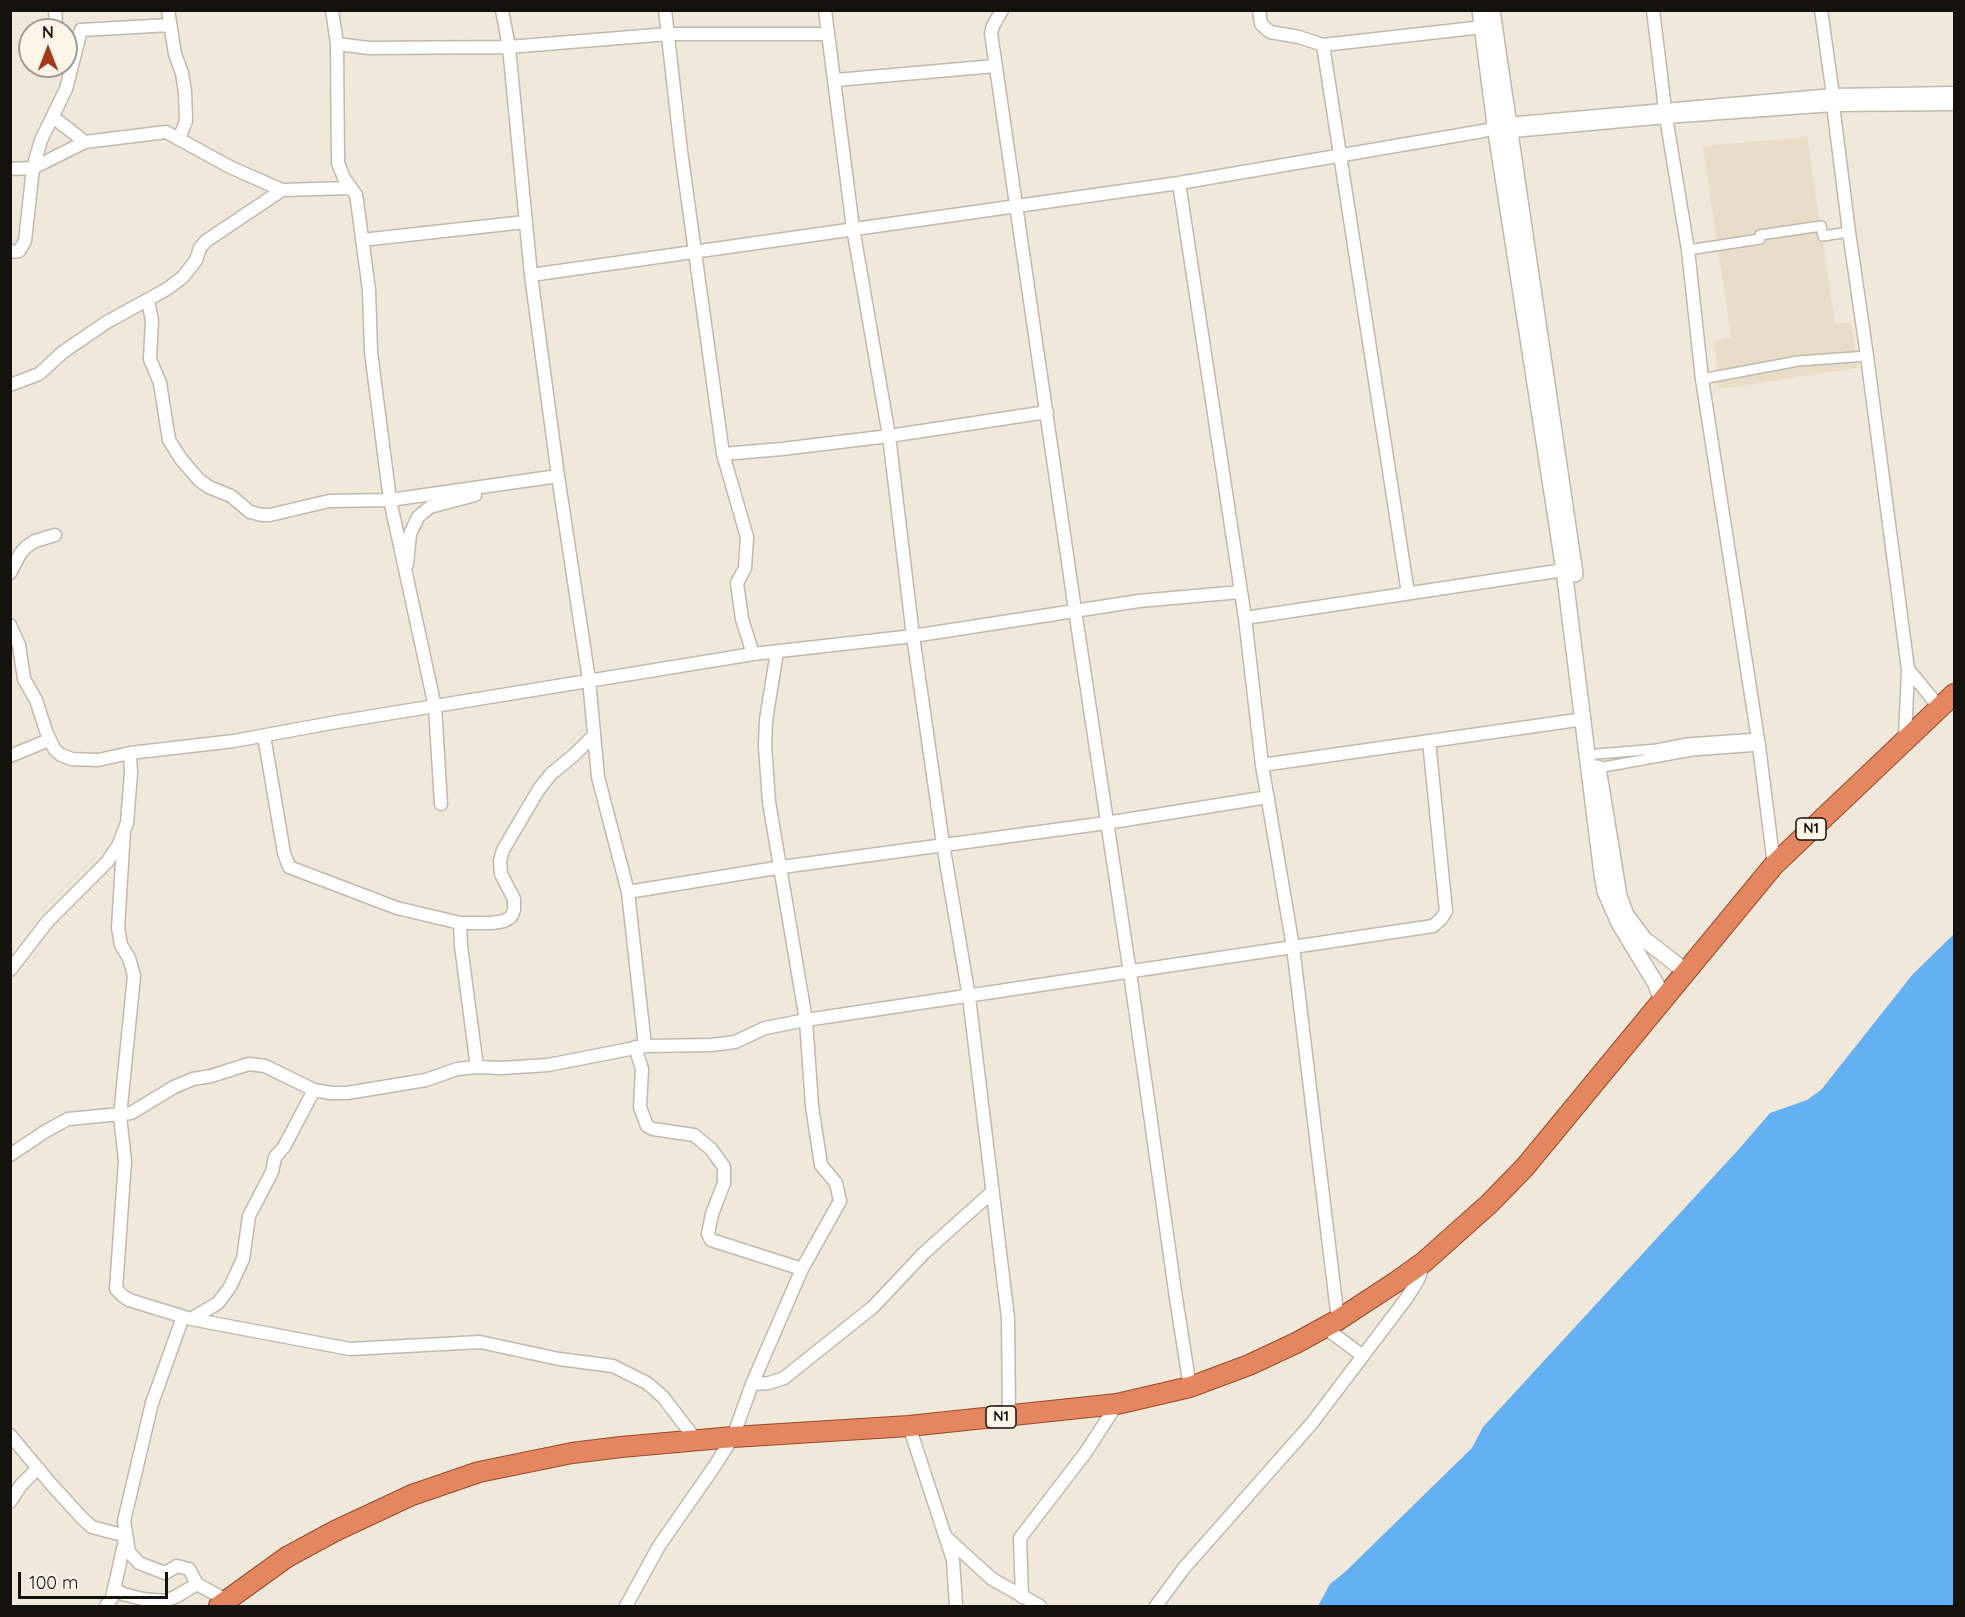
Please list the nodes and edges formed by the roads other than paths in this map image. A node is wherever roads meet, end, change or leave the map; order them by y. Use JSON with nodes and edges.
{"nodes":[{"id":1,"x":168,"y":10,"type":"edge"},
{"id":2,"x":332,"y":10,"type":"edge"},
{"id":3,"x":502,"y":10,"type":"edge"},
{"id":4,"x":665,"y":10,"type":"edge"},
{"id":5,"x":825,"y":10,"type":"edge"},
{"id":6,"x":1002,"y":10,"type":"edge"},
{"id":7,"x":1259,"y":10,"type":"edge"},
{"id":8,"x":1480,"y":10,"type":"edge"},
{"id":9,"x":1492,"y":10,"type":"edge"},
{"id":10,"x":1653,"y":10,"type":"edge"},
{"id":11,"x":1821,"y":10,"type":"edge"},
{"id":12,"x":170,"y":25,"type":"junction"},
{"id":13,"x":1483,"y":27,"type":"junction"},
{"id":14,"x":668,"y":34,"type":"junction"},
{"id":15,"x":828,"y":34,"type":"junction"},
{"id":16,"x":337,"y":44,"type":"junction"},
{"id":17,"x":1323,"y":45,"type":"junction"},
{"id":18,"x":509,"y":47,"type":"junction"},
{"id":19,"x":995,"y":66,"type":"junction"},
{"id":20,"x":836,"y":80,"type":"junction"},
{"id":21,"x":1954,"y":93,"type":"edge"},
{"id":22,"x":1833,"y":100,"type":"junction"},
{"id":23,"x":1954,"y":104,"type":"edge"},
{"id":24,"x":1666,"y":112,"type":"junction"},
{"id":25,"x":53,"y":117,"type":"junction"},
{"id":26,"x":1498,"y":129,"type":"junction"},
{"id":27,"x":179,"y":139,"type":"junction"},
{"id":28,"x":85,"y":142,"type":"junction"},
{"id":29,"x":1341,"y":155,"type":"junction"},
{"id":30,"x":33,"y":168,"type":"junction"},
{"id":31,"x":10,"y":169,"type":"edge"},
{"id":32,"x":1179,"y":183,"type":"junction"},
{"id":33,"x":350,"y":188,"type":"junction"},
{"id":34,"x":282,"y":190,"type":"junction"},
{"id":35,"x":1017,"y":206,"type":"junction"},
{"id":36,"x":525,"y":222,"type":"junction"},
{"id":37,"x":853,"y":228,"type":"junction"},
{"id":38,"x":1849,"y":232,"type":"junction"},
{"id":39,"x":362,"y":240,"type":"junction"},
{"id":40,"x":1688,"y":249,"type":"junction"},
{"id":41,"x":695,"y":251,"type":"junction"},
{"id":42,"x":10,"y":252,"type":"edge"},
{"id":43,"x":531,"y":275,"type":"junction"},
{"id":44,"x":148,"y":301,"type":"junction"},
{"id":45,"x":1867,"y":356,"type":"junction"},
{"id":46,"x":1702,"y":379,"type":"junction"},
{"id":47,"x":10,"y":385,"type":"edge"},
{"id":48,"x":1047,"y":412,"type":"junction"},
{"id":49,"x":889,"y":436,"type":"junction"},
{"id":50,"x":723,"y":454,"type":"junction"},
{"id":51,"x":558,"y":476,"type":"junction"},
{"id":52,"x":511,"y":483,"type":"junction"},
{"id":53,"x":390,"y":500,"type":"junction"},
{"id":54,"x":55,"y":535,"type":"dead end"},
{"id":55,"x":1564,"y":570,"type":"junction"},
{"id":56,"x":10,"y":573,"type":"edge"},
{"id":57,"x":408,"y":584,"type":"junction"},
{"id":58,"x":1240,"y":592,"type":"junction"},
{"id":59,"x":1408,"y":592,"type":"junction"},
{"id":60,"x":1075,"y":610,"type":"junction"},
{"id":61,"x":1245,"y":618,"type":"junction"},
{"id":62,"x":10,"y":625,"type":"edge"},
{"id":63,"x":913,"y":636,"type":"junction"},
{"id":64,"x":777,"y":652,"type":"junction"},
{"id":65,"x":753,"y":654,"type":"junction"},
{"id":66,"x":1908,"y":669,"type":"junction"},
{"id":67,"x":589,"y":680,"type":"junction"},
{"id":68,"x":1954,"y":694,"type":"edge"},
{"id":69,"x":435,"y":707,"type":"junction"},
{"id":70,"x":1940,"y":707,"type":"junction"},
{"id":71,"x":1584,"y":719,"type":"junction"},
{"id":72,"x":594,"y":735,"type":"junction"},
{"id":73,"x":264,"y":736,"type":"junction"},
{"id":74,"x":1905,"y":739,"type":"junction"},
{"id":75,"x":50,"y":740,"type":"junction"},
{"id":76,"x":1429,"y":741,"type":"junction"},
{"id":77,"x":1759,"y":742,"type":"junction"},
{"id":78,"x":130,"y":753,"type":"junction"},
{"id":79,"x":10,"y":756,"type":"edge"},
{"id":80,"x":1598,"y":761,"type":"junction"},
{"id":81,"x":1262,"y":765,"type":"junction"},
{"id":82,"x":1268,"y":798,"type":"junction"},
{"id":83,"x":441,"y":804,"type":"dead end"},
{"id":84,"x":1106,"y":823,"type":"junction"},
{"id":85,"x":124,"y":831,"type":"junction"},
{"id":86,"x":943,"y":844,"type":"junction"},
{"id":87,"x":1774,"y":865,"type":"junction"},
{"id":88,"x":782,"y":867,"type":"junction"},
{"id":89,"x":628,"y":892,"type":"junction"},
{"id":90,"x":460,"y":923,"type":"junction"},
{"id":91,"x":1293,"y":947,"type":"junction"},
{"id":92,"x":10,"y":970,"type":"edge"},
{"id":93,"x":1130,"y":973,"type":"junction"},
{"id":94,"x":1683,"y":974,"type":"junction"},
{"id":95,"x":969,"y":997,"type":"junction"},
{"id":96,"x":1665,"y":997,"type":"junction"},
{"id":97,"x":806,"y":1020,"type":"junction"},
{"id":98,"x":640,"y":1047,"type":"junction"},
{"id":99,"x":477,"y":1067,"type":"junction"},
{"id":100,"x":314,"y":1089,"type":"junction"},
{"id":101,"x":120,"y":1116,"type":"junction"},
{"id":102,"x":10,"y":1155,"type":"edge"},
{"id":103,"x":992,"y":1192,"type":"junction"},
{"id":104,"x":1424,"y":1262,"type":"junction"},
{"id":105,"x":802,"y":1269,"type":"junction"},
{"id":106,"x":187,"y":1318,"type":"junction"},
{"id":107,"x":1331,"y":1324,"type":"junction"},
{"id":108,"x":1363,"y":1356,"type":"junction"},
{"id":109,"x":752,"y":1384,"type":"junction"},
{"id":110,"x":1190,"y":1386,"type":"junction"},
{"id":111,"x":1117,"y":1404,"type":"junction"},
{"id":112,"x":1009,"y":1416,"type":"junction"},
{"id":113,"x":909,"y":1426,"type":"junction"},
{"id":114,"x":10,"y":1434,"type":"edge"},
{"id":115,"x":733,"y":1437,"type":"junction"},
{"id":116,"x":696,"y":1440,"type":"junction"},
{"id":117,"x":38,"y":1468,"type":"junction"},
{"id":118,"x":10,"y":1502,"type":"edge"},
{"id":119,"x":126,"y":1536,"type":"junction"},
{"id":120,"x":947,"y":1538,"type":"junction"},
{"id":121,"x":197,"y":1584,"type":"junction"},
{"id":122,"x":114,"y":1588,"type":"junction"},
{"id":123,"x":1022,"y":1597,"type":"junction"},
{"id":124,"x":222,"y":1603,"type":"edge"},
{"id":125,"x":106,"y":1606,"type":"edge"},
{"id":126,"x":626,"y":1606,"type":"edge"},
{"id":127,"x":956,"y":1606,"type":"edge"},
{"id":128,"x":1040,"y":1606,"type":"edge"},
{"id":129,"x":1156,"y":1606,"type":"edge"}],
"edges":[{"from":1,"to":12,"type":"street"},
{"from":2,"to":16,"type":"street"},
{"from":3,"to":18,"type":"street"},
{"from":4,"to":14,"type":"street"},
{"from":5,"to":15,"type":"street"},
{"from":6,"to":19,"type":"street"},
{"from":7,"to":17,"type":"street"},
{"from":8,"to":13,"type":"street"},
{"from":9,"to":26,"type":"street"},
{"from":10,"to":24,"type":"street"},
{"from":11,"to":22,"type":"street"},
{"from":12,"to":25,"type":"street"},
{"from":12,"to":27,"type":"street"},
{"from":13,"to":17,"type":"street"},
{"from":13,"to":26,"type":"street"},
{"from":14,"to":15,"type":"street"},
{"from":14,"to":18,"type":"street"},
{"from":14,"to":41,"type":"street"},
{"from":15,"to":20,"type":"street"},
{"from":16,"to":18,"type":"street"},
{"from":16,"to":33,"type":"street"},
{"from":17,"to":29,"type":"street"},
{"from":18,"to":36,"type":"street"},
{"from":19,"to":20,"type":"street"},
{"from":19,"to":35,"type":"street"},
{"from":20,"to":37,"type":"street"},
{"from":21,"to":22,"type":"street"},
{"from":22,"to":23,"type":"street"},
{"from":22,"to":24,"type":"street"},
{"from":22,"to":38,"type":"street"},
{"from":24,"to":26,"type":"street"},
{"from":24,"to":40,"type":"street"},
{"from":25,"to":28,"type":"street"},
{"from":25,"to":30,"type":"street"},
{"from":26,"to":29,"type":"street"},
{"from":26,"to":55,"type":"street"},
{"from":26,"to":80,"type":"street"},
{"from":27,"to":28,"type":"street"},
{"from":27,"to":34,"type":"street"},
{"from":28,"to":30,"type":"street"},
{"from":29,"to":32,"type":"street"},
{"from":29,"to":59,"type":"street"},
{"from":30,"to":31,"type":"street"},
{"from":30,"to":42,"type":"street"},
{"from":32,"to":35,"type":"street"},
{"from":32,"to":58,"type":"street"},
{"from":33,"to":34,"type":"street"},
{"from":33,"to":39,"type":"street"},
{"from":34,"to":44,"type":"street"},
{"from":35,"to":37,"type":"street"},
{"from":35,"to":48,"type":"street"},
{"from":36,"to":39,"type":"street"},
{"from":36,"to":43,"type":"street"},
{"from":37,"to":41,"type":"street"},
{"from":37,"to":49,"type":"street"},
{"from":38,"to":40,"type":"street"},
{"from":38,"to":45,"type":"street"},
{"from":39,"to":53,"type":"street"},
{"from":40,"to":46,"type":"street"},
{"from":41,"to":43,"type":"street"},
{"from":41,"to":50,"type":"street"},
{"from":43,"to":51,"type":"street"},
{"from":44,"to":47,"type":"street"},
{"from":44,"to":53,"type":"street"},
{"from":45,"to":46,"type":"street"},
{"from":45,"to":66,"type":"street"},
{"from":46,"to":77,"type":"street"},
{"from":48,"to":49,"type":"street"},
{"from":48,"to":60,"type":"street"},
{"from":49,"to":50,"type":"street"},
{"from":49,"to":63,"type":"street"},
{"from":50,"to":65,"type":"street"},
{"from":51,"to":52,"type":"street"},
{"from":51,"to":67,"type":"street"},
{"from":52,"to":53,"type":"street"},
{"from":52,"to":57,"type":"street"},
{"from":53,"to":57,"type":"street"},
{"from":54,"to":56,"type":"street"},
{"from":55,"to":59,"type":"street"},
{"from":55,"to":71,"type":"street"},
{"from":57,"to":69,"type":"street"},
{"from":58,"to":60,"type":"street"},
{"from":58,"to":61,"type":"street"},
{"from":59,"to":61,"type":"street"},
{"from":60,"to":63,"type":"street"},
{"from":60,"to":84,"type":"street"},
{"from":61,"to":81,"type":"street"},
{"from":62,"to":75,"type":"street"},
{"from":63,"to":64,"type":"street"},
{"from":63,"to":86,"type":"street"},
{"from":64,"to":65,"type":"street"},
{"from":64,"to":88,"type":"street"},
{"from":65,"to":67,"type":"street"},
{"from":66,"to":70,"type":"street"},
{"from":66,"to":74,"type":"street"},
{"from":67,"to":69,"type":"street"},
{"from":67,"to":72,"type":"street"},
{"from":68,"to":70,"type":"highway","number":"N1"},
{"from":69,"to":73,"type":"street"},
{"from":69,"to":83,"type":"street"},
{"from":70,"to":74,"type":"highway","number":"N1"},
{"from":71,"to":76,"type":"street"},
{"from":71,"to":96,"type":"street"},
{"from":72,"to":89,"type":"street"},
{"from":72,"to":90,"type":"street"},
{"from":73,"to":78,"type":"street"},
{"from":73,"to":90,"type":"street"},
{"from":74,"to":87,"type":"highway","number":"N1"},
{"from":75,"to":78,"type":"street"},
{"from":75,"to":79,"type":"street"},
{"from":76,"to":81,"type":"street"},
{"from":76,"to":91,"type":"street"},
{"from":77,"to":80,"type":"street"},
{"from":77,"to":87,"type":"street"},
{"from":78,"to":85,"type":"street"},
{"from":80,"to":94,"type":"street"},
{"from":81,"to":82,"type":"street"},
{"from":82,"to":84,"type":"street"},
{"from":82,"to":91,"type":"street"},
{"from":84,"to":86,"type":"street"},
{"from":84,"to":93,"type":"street"},
{"from":85,"to":92,"type":"street"},
{"from":85,"to":101,"type":"street"},
{"from":86,"to":88,"type":"street"},
{"from":86,"to":95,"type":"street"},
{"from":87,"to":94,"type":"highway","number":"N1"},
{"from":88,"to":89,"type":"street"},
{"from":88,"to":97,"type":"street"},
{"from":89,"to":98,"type":"street"},
{"from":90,"to":99,"type":"street"},
{"from":91,"to":93,"type":"street"},
{"from":91,"to":107,"type":"street"},
{"from":93,"to":95,"type":"street"},
{"from":93,"to":110,"type":"street"},
{"from":94,"to":96,"type":"highway","number":"N1"},
{"from":95,"to":97,"type":"street"},
{"from":95,"to":103,"type":"street"},
{"from":96,"to":104,"type":"highway","number":"N1"},
{"from":97,"to":98,"type":"street"},
{"from":97,"to":105,"type":"street"},
{"from":98,"to":99,"type":"street"},
{"from":98,"to":105,"type":"street"},
{"from":99,"to":100,"type":"street"},
{"from":100,"to":101,"type":"street"},
{"from":100,"to":106,"type":"street"},
{"from":101,"to":102,"type":"street"},
{"from":101,"to":106,"type":"street"},
{"from":103,"to":109,"type":"street"},
{"from":103,"to":112,"type":"street"},
{"from":104,"to":107,"type":"highway","number":"N1"},
{"from":104,"to":108,"type":"street"},
{"from":105,"to":109,"type":"street"},
{"from":106,"to":116,"type":"street"},
{"from":106,"to":119,"type":"street"},
{"from":107,"to":108,"type":"street"},
{"from":107,"to":110,"type":"highway","number":"N1"},
{"from":108,"to":129,"type":"street"},
{"from":109,"to":115,"type":"street"},
{"from":110,"to":111,"type":"highway","number":"N1"},
{"from":111,"to":112,"type":"highway","number":"N1"},
{"from":111,"to":123,"type":"street"},
{"from":112,"to":113,"type":"highway","number":"N1"},
{"from":113,"to":115,"type":"highway","number":"N1"},
{"from":113,"to":120,"type":"street"},
{"from":114,"to":117,"type":"street"},
{"from":115,"to":116,"type":"highway","number":"N1"},
{"from":115,"to":126,"type":"street"},
{"from":116,"to":124,"type":"highway","number":"N1"},
{"from":117,"to":118,"type":"street"},
{"from":117,"to":119,"type":"street"},
{"from":119,"to":121,"type":"street"},
{"from":119,"to":122,"type":"street"},
{"from":120,"to":123,"type":"street"},
{"from":120,"to":127,"type":"street"},
{"from":121,"to":122,"type":"street"},
{"from":121,"to":124,"type":"street"},
{"from":122,"to":125,"type":"street"},
{"from":123,"to":128,"type":"street"}]}
